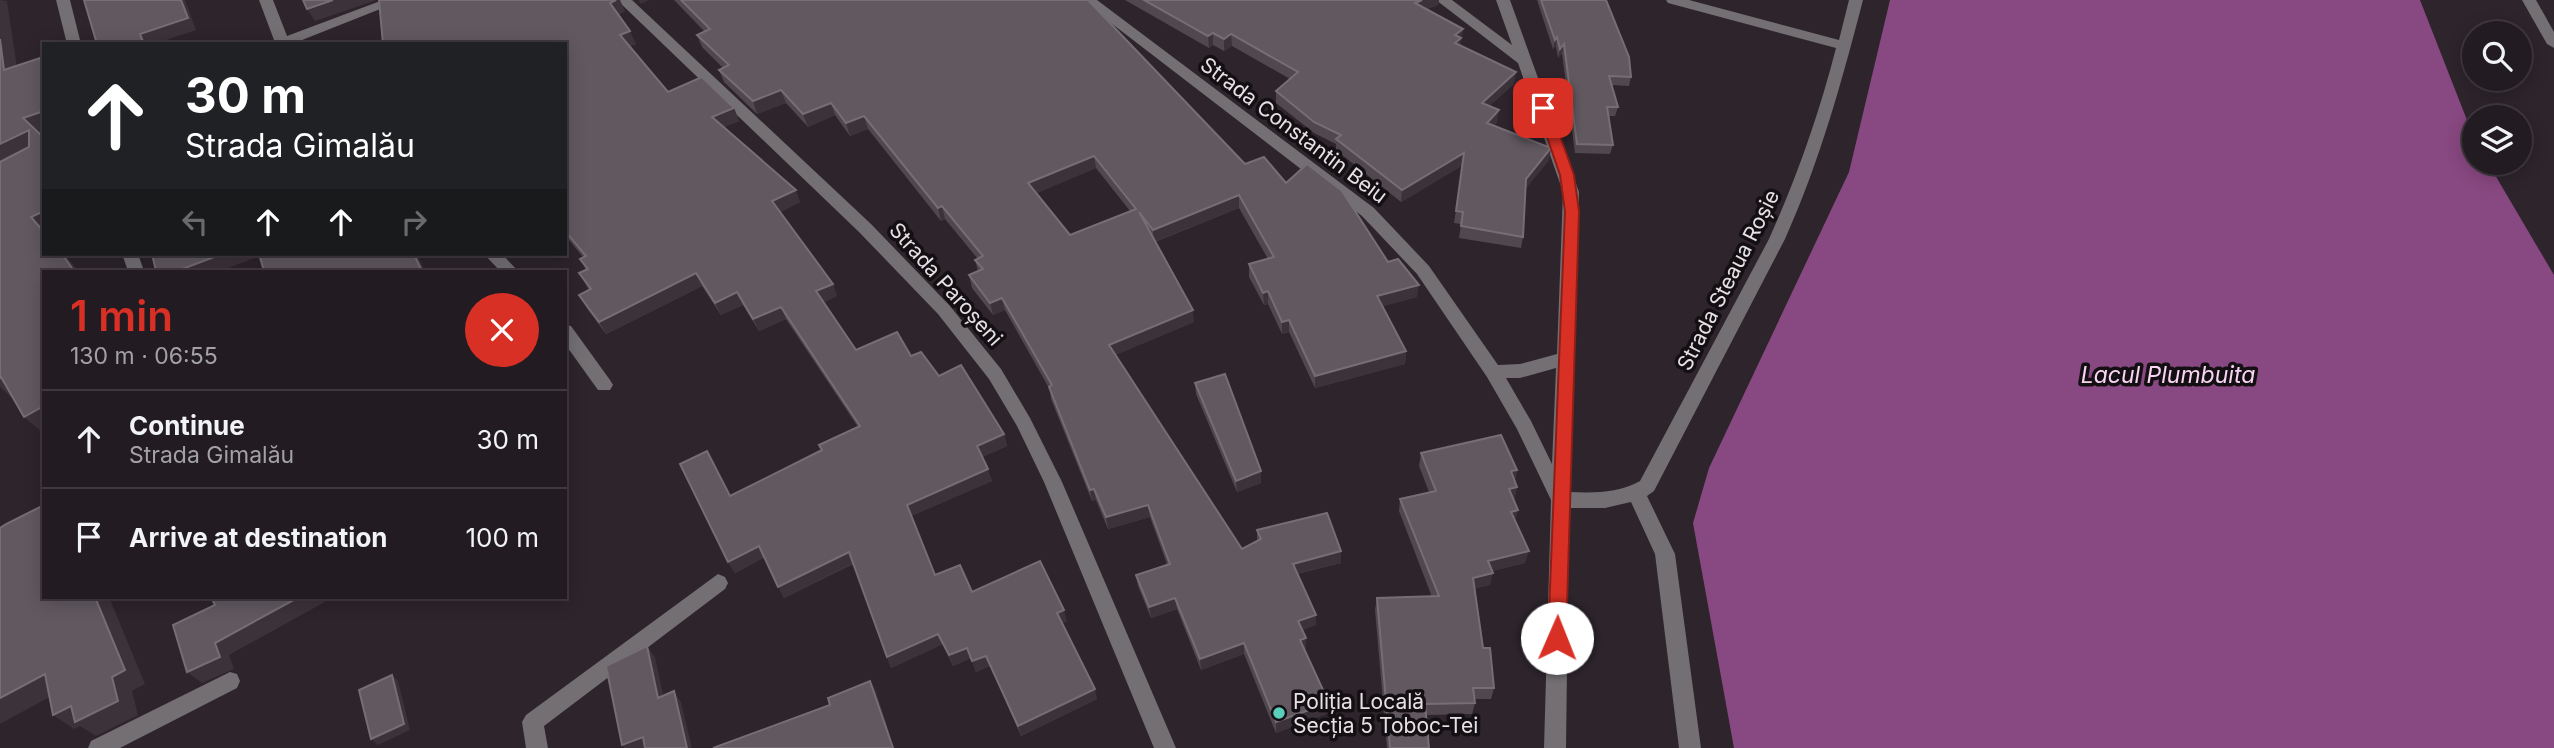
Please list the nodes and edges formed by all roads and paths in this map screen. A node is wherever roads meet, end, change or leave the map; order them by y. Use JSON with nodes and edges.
{"nodes":[{"id":1,"x":63,"y":0,"type":"edge"},
{"id":2,"x":266,"y":0,"type":"edge"},
{"id":3,"x":396,"y":0,"type":"edge"},
{"id":4,"x":624,"y":0,"type":"edge"},
{"id":5,"x":1088,"y":0,"type":"edge"},
{"id":6,"x":1443,"y":0,"type":"edge"},
{"id":7,"x":1503,"y":0,"type":"edge"},
{"id":8,"x":1673,"y":0,"type":"edge"},
{"id":9,"x":1856,"y":0,"type":"edge"},
{"id":10,"x":2529,"y":0,"type":"edge"},
{"id":11,"x":74,"y":42,"type":"edge"},
{"id":12,"x":280,"y":42,"type":"edge"},
{"id":13,"x":283,"y":42,"type":"edge"},
{"id":14,"x":2554,"y":44,"type":"edge"},
{"id":15,"x":1845,"y":46,"type":"junction"},
{"id":16,"x":1528,"y":63,"type":"junction"},
{"id":17,"x":494,"y":256,"type":"edge"},
{"id":18,"x":509,"y":270,"type":"edge"},
{"id":19,"x":567,"y":334,"type":"edge"},
{"id":20,"x":1567,"y":358,"type":"junction"},
{"id":21,"x":1493,"y":372,"type":"junction"},
{"id":22,"x":604,"y":385,"type":"dead end"},
{"id":23,"x":1636,"y":493,"type":"junction"},
{"id":24,"x":1560,"y":500,"type":"junction"},
{"id":25,"x":718,"y":583,"type":"dead end"},
{"id":26,"x":230,"y":681,"type":"dead end"},
{"id":27,"x":99,"y":748,"type":"edge"},
{"id":28,"x":537,"y":748,"type":"edge"},
{"id":29,"x":1166,"y":748,"type":"edge"},
{"id":30,"x":1555,"y":748,"type":"edge"},
{"id":31,"x":1690,"y":748,"type":"edge"}],
"edges":[{"from":1,"to":11,"type":"street"},
{"from":2,"to":12,"type":"street"},
{"from":3,"to":13,"type":"street"},
{"from":4,"to":29,"type":"street","name":"Strada Paroșeni"},
{"from":5,"to":21,"type":"street","name":"Strada Constantin Beiu"},
{"from":6,"to":16,"type":"street"},
{"from":7,"to":16,"type":"street"},
{"from":8,"to":15,"type":"street"},
{"from":9,"to":15,"type":"street","name":"Strada Steaua Roșie"},
{"from":10,"to":14,"type":"street"},
{"from":15,"to":23,"type":"street","name":"Strada Steaua Roșie"},
{"from":16,"to":20,"type":"street"},
{"from":17,"to":18,"type":"street"},
{"from":19,"to":22,"type":"street"},
{"from":20,"to":21,"type":"street"},
{"from":20,"to":24,"type":"street"},
{"from":21,"to":24,"type":"street","name":"Strada Constantin Beiu"},
{"from":23,"to":24,"type":"street"},
{"from":23,"to":31,"type":"street"},
{"from":24,"to":30,"type":"street","name":"Strada Constantin Beiu"},
{"from":25,"to":28,"type":"street"},
{"from":26,"to":27,"type":"street"}]}
